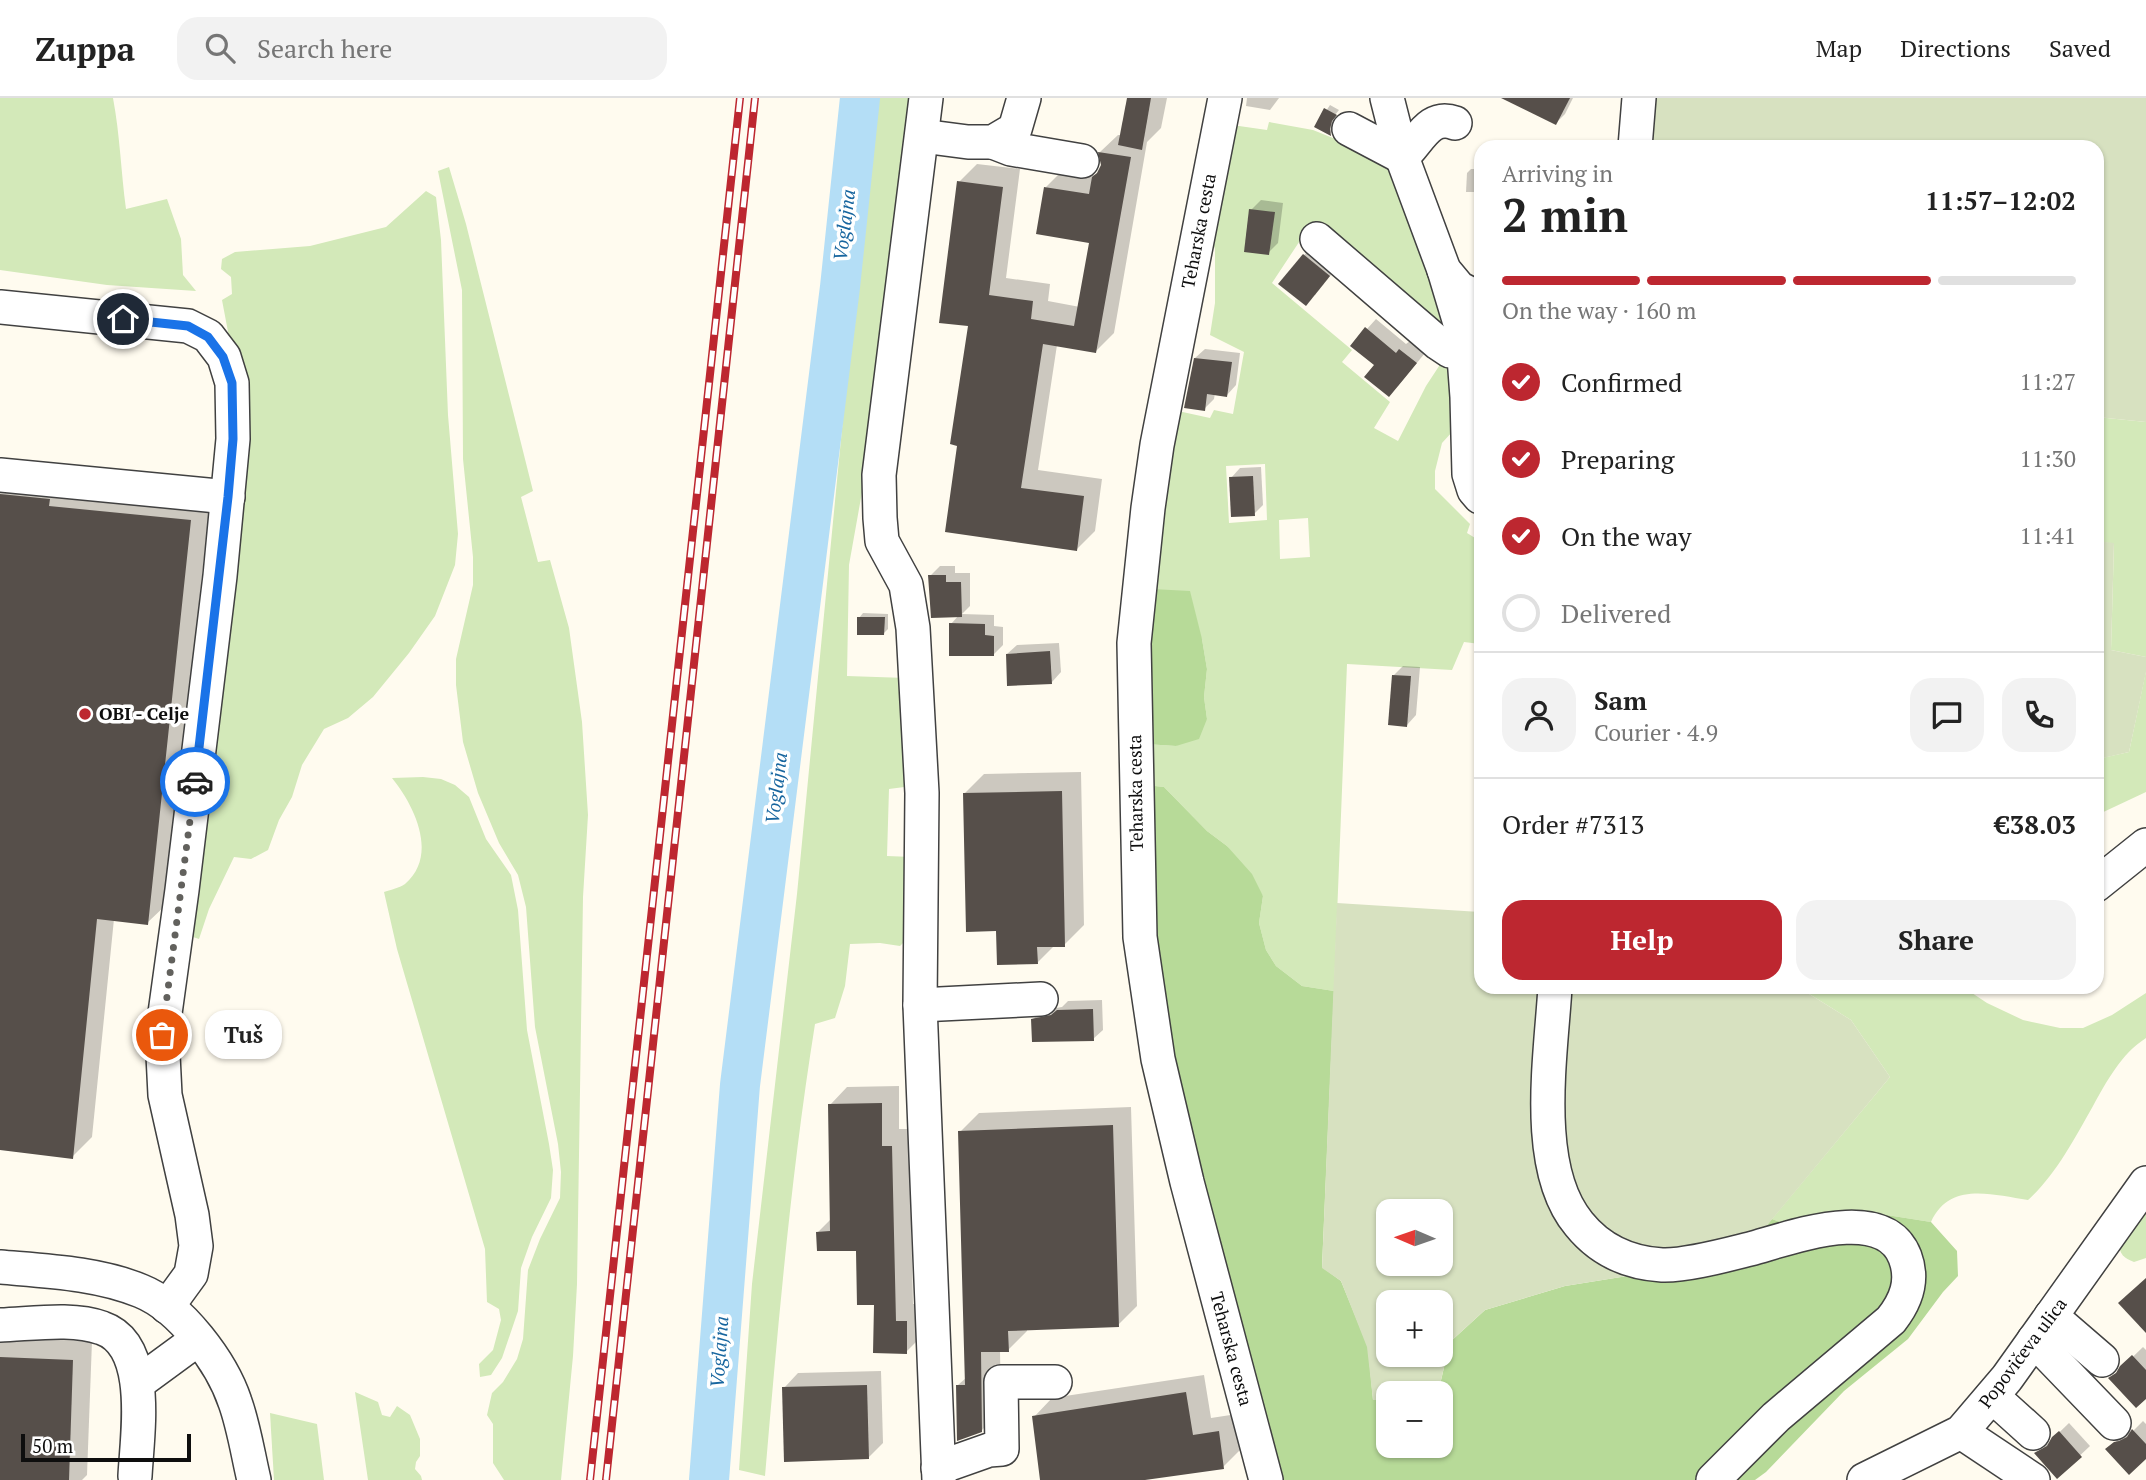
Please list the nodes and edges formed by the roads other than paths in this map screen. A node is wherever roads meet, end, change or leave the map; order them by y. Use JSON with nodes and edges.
{"nodes":[{"id":1,"x":926,"y":98,"type":"edge"},
{"id":2,"x":1024,"y":98,"type":"edge"},
{"id":3,"x":1225,"y":98,"type":"edge"},
{"id":4,"x":1387,"y":98,"type":"edge"},
{"id":5,"x":1639,"y":98,"type":"edge"},
{"id":6,"x":1455,"y":123,"type":"dead end"},
{"id":7,"x":1349,"y":129,"type":"dead end"},
{"id":8,"x":922,"y":136,"type":"junction"},
{"id":9,"x":1636,"y":140,"type":"edge"},
{"id":10,"x":993,"y":142,"type":"junction"},
{"id":11,"x":1402,"y":157,"type":"junction"},
{"id":12,"x":1082,"y":161,"type":"dead end"},
{"id":13,"x":1317,"y":239,"type":"dead end"},
{"id":14,"x":1444,"y":270,"type":"junction"},
{"id":15,"x":1474,"y":296,"type":"edge"},
{"id":16,"x":0,"y":307,"type":"edge"},
{"id":17,"x":1464,"y":349,"type":"junction"},
{"id":18,"x":0,"y":475,"type":"edge"},
{"id":19,"x":1474,"y":490,"type":"edge"},
{"id":20,"x":228,"y":497,"type":"junction"},
{"id":21,"x":2146,"y":845,"type":"edge"},
{"id":22,"x":2104,"y":879,"type":"edge"},
{"id":23,"x":1555,"y":994,"type":"edge"},
{"id":24,"x":1041,"y":999,"type":"dead end"},
{"id":25,"x":920,"y":1004,"type":"junction"},
{"id":26,"x":2146,"y":1183,"type":"edge"},
{"id":27,"x":0,"y":1267,"type":"edge"},
{"id":28,"x":167,"y":1307,"type":"junction"},
{"id":29,"x":0,"y":1325,"type":"edge"},
{"id":30,"x":2043,"y":1328,"type":"junction"},
{"id":31,"x":198,"y":1339,"type":"junction"},
{"id":32,"x":2102,"y":1360,"type":"dead end"},
{"id":33,"x":1055,"y":1382,"type":"dead end"},
{"id":34,"x":138,"y":1383,"type":"junction"},
{"id":35,"x":1992,"y":1396,"type":"junction"},
{"id":36,"x":2114,"y":1423,"type":"dead end"},
{"id":37,"x":1961,"y":1432,"type":"junction"},
{"id":38,"x":2033,"y":1433,"type":"dead end"},
{"id":39,"x":939,"y":1474,"type":"edge"},
{"id":40,"x":135,"y":1476,"type":"dead end"},
{"id":41,"x":2029,"y":1477,"type":"edge"},
{"id":42,"x":254,"y":1480,"type":"edge"},
{"id":43,"x":1266,"y":1480,"type":"edge"},
{"id":44,"x":1713,"y":1480,"type":"edge"},
{"id":45,"x":1864,"y":1480,"type":"edge"},
{"id":46,"x":1992,"y":1480,"type":"edge"}],
"edges":[{"from":1,"to":8,"type":"street"},
{"from":2,"to":10,"type":"street"},
{"from":3,"to":43,"type":"street","name":"Teharska cesta"},
{"from":4,"to":11,"type":"street"},
{"from":5,"to":9,"type":"street"},
{"from":6,"to":11,"type":"street"},
{"from":7,"to":11,"type":"street"},
{"from":8,"to":10,"type":"street"},
{"from":8,"to":25,"type":"street"},
{"from":10,"to":12,"type":"street"},
{"from":11,"to":14,"type":"street"},
{"from":13,"to":17,"type":"street"},
{"from":14,"to":15,"type":"street"},
{"from":14,"to":17,"type":"street"},
{"from":16,"to":20,"type":"street"},
{"from":17,"to":19,"type":"street"},
{"from":18,"to":20,"type":"street"},
{"from":20,"to":28,"type":"street"},
{"from":21,"to":22,"type":"street"},
{"from":23,"to":44,"type":"street"},
{"from":24,"to":25,"type":"street"},
{"from":25,"to":39,"type":"street"},
{"from":26,"to":30,"type":"street","name":"Popovičeva ulica"},
{"from":27,"to":28,"type":"street"},
{"from":28,"to":31,"type":"street"},
{"from":29,"to":34,"type":"street"},
{"from":30,"to":32,"type":"street"},
{"from":30,"to":35,"type":"street","name":"Popovičeva ulica"},
{"from":30,"to":36,"type":"street"},
{"from":31,"to":34,"type":"street"},
{"from":31,"to":42,"type":"street"},
{"from":33,"to":39,"type":"street"},
{"from":34,"to":40,"type":"street"},
{"from":35,"to":37,"type":"street","name":"Popovičeva ulica"},
{"from":35,"to":38,"type":"street"},
{"from":37,"to":41,"type":"street"},
{"from":37,"to":45,"type":"street","name":"Popovičeva ulica"},
{"from":41,"to":46,"type":"street"}]}
